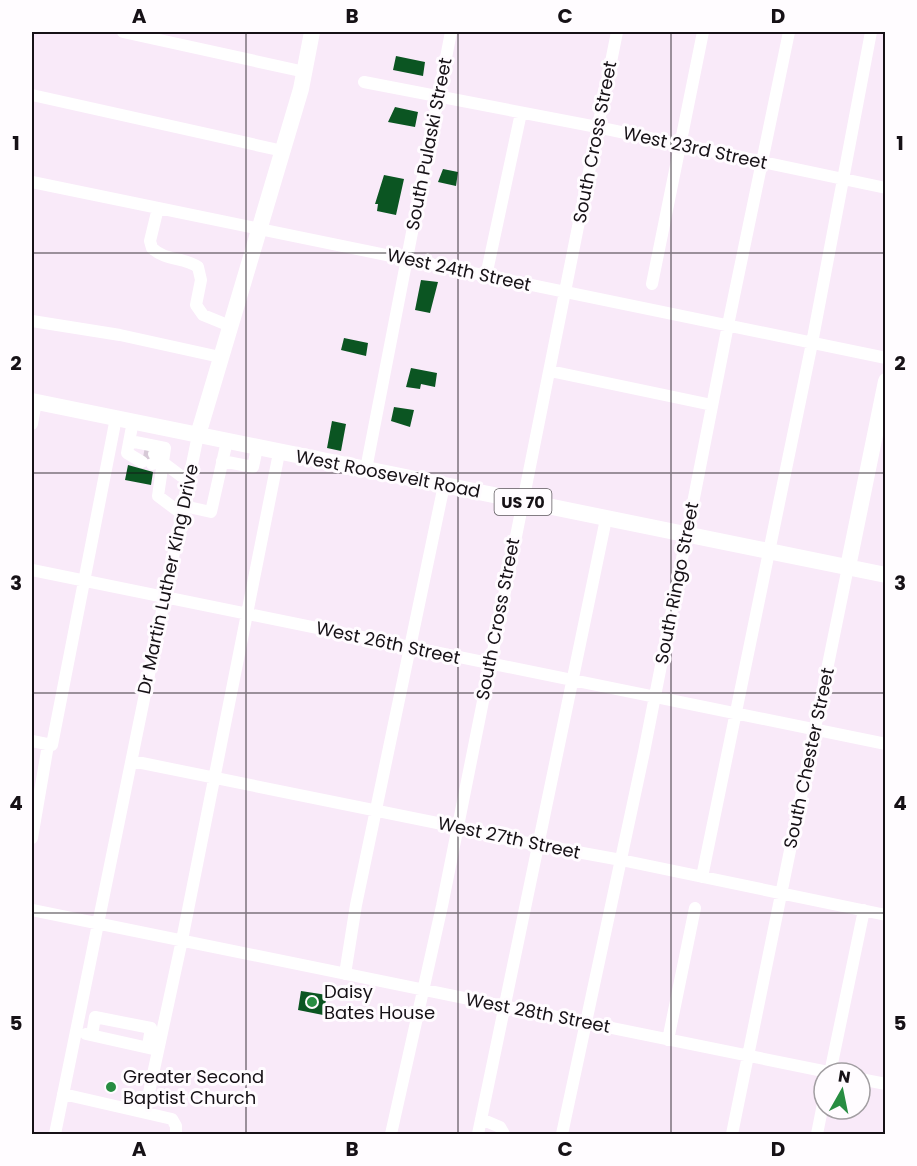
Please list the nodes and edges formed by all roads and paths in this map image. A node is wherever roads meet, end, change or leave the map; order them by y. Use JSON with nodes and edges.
{"nodes":[{"id":1,"x":123,"y":32,"type":"edge"},
{"id":2,"x":312,"y":32,"type":"edge"},
{"id":3,"x":451,"y":32,"type":"edge"},
{"id":4,"x":617,"y":32,"type":"edge"},
{"id":5,"x":704,"y":32,"type":"edge"},
{"id":6,"x":789,"y":32,"type":"edge"},
{"id":7,"x":871,"y":32,"type":"edge"},
{"id":8,"x":305,"y":72,"type":"junction"},
{"id":9,"x":364,"y":82,"type":"dead end"},
{"id":10,"x":32,"y":95,"type":"edge"},
{"id":11,"x":438,"y":97,"type":"junction"},
{"id":12,"x":521,"y":113,"type":"junction"},
{"id":13,"x":597,"y":127,"type":"junction"},
{"id":14,"x":681,"y":146,"type":"junction"},
{"id":15,"x":283,"y":151,"type":"junction"},
{"id":16,"x":762,"y":162,"type":"junction"},
{"id":17,"x":843,"y":180,"type":"junction"},
{"id":18,"x":32,"y":182,"type":"edge"},
{"id":19,"x":885,"y":188,"type":"edge"},
{"id":20,"x":158,"y":208,"type":"junction"},
{"id":21,"x":260,"y":229,"type":"junction"},
{"id":22,"x":405,"y":259,"type":"junction"},
{"id":23,"x":486,"y":276,"type":"junction"},
{"id":24,"x":652,"y":284,"type":"dead end"},
{"id":25,"x":565,"y":292,"type":"junction"},
{"id":26,"x":32,"y":321,"type":"edge"},
{"id":27,"x":728,"y":325,"type":"junction"},
{"id":28,"x":230,"y":326,"type":"junction"},
{"id":29,"x":812,"y":343,"type":"junction"},
{"id":30,"x":220,"y":357,"type":"junction"},
{"id":31,"x":885,"y":358,"type":"edge"},
{"id":32,"x":550,"y":371,"type":"junction"},
{"id":33,"x":885,"y":381,"type":"edge"},
{"id":34,"x":34,"y":402,"type":"edge"},
{"id":35,"x":712,"y":405,"type":"junction"},
{"id":36,"x":116,"y":418,"type":"junction"},
{"id":37,"x":134,"y":422,"type":"junction"},
{"id":38,"x":32,"y":424,"type":"edge"},
{"id":39,"x":167,"y":429,"type":"junction"},
{"id":40,"x":198,"y":435,"type":"junction"},
{"id":41,"x":227,"y":441,"type":"junction"},
{"id":42,"x":130,"y":447,"type":"junction"},
{"id":43,"x":257,"y":448,"type":"junction"},
{"id":44,"x":279,"y":453,"type":"junction"},
{"id":45,"x":155,"y":458,"type":"junction"},
{"id":46,"x":222,"y":461,"type":"junction"},
{"id":47,"x":366,"y":469,"type":"junction"},
{"id":48,"x":189,"y":477,"type":"junction"},
{"id":49,"x":444,"y":485,"type":"junction"},
{"id":50,"x":522,"y":502,"type":"junction"},
{"id":51,"x":183,"y":510,"type":"junction"},
{"id":52,"x":606,"y":519,"type":"junction"},
{"id":53,"x":685,"y":535,"type":"junction"},
{"id":54,"x":768,"y":552,"type":"junction"},
{"id":55,"x":848,"y":567,"type":"junction"},
{"id":56,"x":32,"y":570,"type":"edge"},
{"id":57,"x":885,"y":575,"type":"edge"},
{"id":58,"x":85,"y":581,"type":"junction"},
{"id":59,"x":164,"y":597,"type":"junction"},
{"id":60,"x":247,"y":614,"type":"junction"},
{"id":61,"x":412,"y":648,"type":"junction"},
{"id":62,"x":489,"y":663,"type":"junction"},
{"id":63,"x":574,"y":681,"type":"junction"},
{"id":64,"x":654,"y":697,"type":"junction"},
{"id":65,"x":735,"y":714,"type":"junction"},
{"id":66,"x":815,"y":730,"type":"junction"},
{"id":67,"x":32,"y":741,"type":"edge"},
{"id":68,"x":885,"y":744,"type":"edge"},
{"id":69,"x":50,"y":745,"type":"junction"},
{"id":70,"x":132,"y":761,"type":"junction"},
{"id":71,"x":215,"y":778,"type":"junction"},
{"id":72,"x":376,"y":811,"type":"junction"},
{"id":73,"x":457,"y":827,"type":"junction"},
{"id":74,"x":32,"y":838,"type":"edge"},
{"id":75,"x":539,"y":845,"type":"junction"},
{"id":76,"x":621,"y":860,"type":"junction"},
{"id":77,"x":702,"y":877,"type":"junction"},
{"id":78,"x":781,"y":892,"type":"junction"},
{"id":79,"x":696,"y":908,"type":"dead end"},
{"id":80,"x":32,"y":910,"type":"edge"},
{"id":81,"x":864,"y":910,"type":"junction"},
{"id":82,"x":885,"y":915,"type":"edge"},
{"id":83,"x":98,"y":924,"type":"junction"},
{"id":84,"x":183,"y":940,"type":"junction"},
{"id":85,"x":345,"y":974,"type":"junction"},
{"id":86,"x":423,"y":989,"type":"junction"},
{"id":87,"x":504,"y":1007,"type":"junction"},
{"id":88,"x":587,"y":1023,"type":"junction"},
{"id":89,"x":76,"y":1032,"type":"junction"},
{"id":90,"x":92,"y":1035,"type":"junction"},
{"id":91,"x":668,"y":1040,"type":"junction"},
{"id":92,"x":153,"y":1048,"type":"junction"},
{"id":93,"x":747,"y":1055,"type":"junction"},
{"id":94,"x":833,"y":1061,"type":"edge"},
{"id":95,"x":812,"y":1069,"type":"edge"},
{"id":96,"x":63,"y":1094,"type":"junction"},
{"id":97,"x":145,"y":1111,"type":"junction"},
{"id":98,"x":481,"y":1119,"type":"junction"},
{"id":99,"x":55,"y":1134,"type":"edge"},
{"id":100,"x":176,"y":1134,"type":"edge"},
{"id":101,"x":391,"y":1134,"type":"edge"},
{"id":102,"x":478,"y":1134,"type":"edge"},
{"id":103,"x":504,"y":1134,"type":"edge"},
{"id":104,"x":561,"y":1134,"type":"edge"},
{"id":105,"x":732,"y":1134,"type":"edge"}],
"edges":[{"from":1,"to":8,"type":"street"},
{"from":2,"to":8,"type":"main road","name":"Dr Martin Luther King Drive"},
{"from":3,"to":11,"type":"street","name":"South Pulaski Street"},
{"from":4,"to":13,"type":"street","name":"South Cross Street"},
{"from":5,"to":14,"type":"street"},
{"from":6,"to":16,"type":"street","name":"South Ringo Street"},
{"from":7,"to":17,"type":"street"},
{"from":8,"to":15,"type":"main road","name":"Dr Martin Luther King Drive"},
{"from":9,"to":11,"type":"street","name":"West 23rd Street"},
{"from":10,"to":15,"type":"street"},
{"from":11,"to":12,"type":"street","name":"West 23rd Street"},
{"from":11,"to":22,"type":"street","name":"South Pulaski Street"},
{"from":12,"to":13,"type":"street","name":"West 23rd Street"},
{"from":12,"to":23,"type":"street"},
{"from":13,"to":14,"type":"street","name":"West 23rd Street"},
{"from":13,"to":25,"type":"street","name":"South Cross Street"},
{"from":14,"to":16,"type":"street","name":"West 23rd Street"},
{"from":14,"to":24,"type":"street"},
{"from":15,"to":21,"type":"main road","name":"Dr Martin Luther King Drive"},
{"from":16,"to":17,"type":"street","name":"West 23rd Street"},
{"from":16,"to":27,"type":"street","name":"South Ringo Street"},
{"from":17,"to":19,"type":"street","name":"West 23rd Street"},
{"from":17,"to":29,"type":"street"},
{"from":18,"to":20,"type":"street","name":"West 24th Street"},
{"from":20,"to":21,"type":"street","name":"West 24th Street"},
{"from":20,"to":28,"type":"street"},
{"from":21,"to":22,"type":"street","name":"West 24th Street"},
{"from":21,"to":28,"type":"main road","name":"Dr Martin Luther King Drive"},
{"from":22,"to":23,"type":"street","name":"West 24th Street"},
{"from":22,"to":47,"type":"street","name":"South Pulaski Street"},
{"from":23,"to":25,"type":"street","name":"West 24th Street"},
{"from":25,"to":27,"type":"street","name":"West 24th Street"},
{"from":25,"to":32,"type":"street","name":"South Cross Street"},
{"from":26,"to":30,"type":"street"},
{"from":27,"to":29,"type":"street","name":"West 24th Street"},
{"from":27,"to":35,"type":"street","name":"South Ringo Street"},
{"from":28,"to":30,"type":"main road","name":"Dr Martin Luther King Drive"},
{"from":29,"to":31,"type":"street","name":"West 24th Street"},
{"from":29,"to":54,"type":"street"},
{"from":30,"to":40,"type":"main road","name":"Dr Martin Luther King Drive"},
{"from":32,"to":35,"type":"street"},
{"from":32,"to":50,"type":"street","name":"South Cross Street"},
{"from":33,"to":55,"type":"main road","name":"South Chester Street"},
{"from":34,"to":36,"type":"main road","name":"West Roosevelt Road","number":"US 70"},
{"from":34,"to":38,"type":"street"},
{"from":35,"to":53,"type":"street","name":"South Ringo Street"},
{"from":36,"to":37,"type":"main road","name":"West Roosevelt Road","number":"US 70"},
{"from":36,"to":58,"type":"street"},
{"from":37,"to":39,"type":"main road","name":"West Roosevelt Road","number":"US 70"},
{"from":37,"to":42,"type":"street"},
{"from":39,"to":40,"type":"main road","name":"West Roosevelt Road","number":"US 70"},
{"from":39,"to":45,"type":"street"},
{"from":40,"to":41,"type":"main road","name":"West Roosevelt Road","number":"US 70"},
{"from":40,"to":48,"type":"street","name":"Dr Martin Luther King Drive"},
{"from":41,"to":43,"type":"main road","name":"West Roosevelt Road","number":"US 70"},
{"from":41,"to":46,"type":"street"},
{"from":42,"to":45,"type":"street"},
{"from":42,"to":45,"type":"street"},
{"from":43,"to":44,"type":"main road","name":"West Roosevelt Road","number":"US 70"},
{"from":43,"to":46,"type":"street"},
{"from":44,"to":47,"type":"main road","name":"West Roosevelt Road","number":"US 70"},
{"from":44,"to":60,"type":"street"},
{"from":45,"to":48,"type":"street"},
{"from":45,"to":51,"type":"street"},
{"from":46,"to":51,"type":"street"},
{"from":47,"to":49,"type":"main road","name":"West Roosevelt Road","number":"US 70"},
{"from":48,"to":51,"type":"street","name":"Dr Martin Luther King Drive"},
{"from":49,"to":50,"type":"main road","name":"West Roosevelt Road","number":"US 70"},
{"from":49,"to":61,"type":"street"},
{"from":50,"to":52,"type":"main road","name":"West Roosevelt Road","number":"US 70"},
{"from":50,"to":62,"type":"street","name":"South Cross Street"},
{"from":51,"to":59,"type":"street","name":"Dr Martin Luther King Drive"},
{"from":52,"to":53,"type":"main road","name":"West Roosevelt Road","number":"US 70"},
{"from":52,"to":63,"type":"street"},
{"from":53,"to":54,"type":"main road","name":"West Roosevelt Road","number":"US 70"},
{"from":53,"to":64,"type":"street","name":"South Ringo Street"},
{"from":54,"to":55,"type":"main road","name":"West Roosevelt Road","number":"US 70"},
{"from":54,"to":65,"type":"street"},
{"from":55,"to":57,"type":"main road","name":"West Roosevelt Road","number":"US 70"},
{"from":55,"to":66,"type":"street","name":"South Chester Street"},
{"from":56,"to":58,"type":"street","name":"West 26th Street"},
{"from":58,"to":59,"type":"street","name":"West 26th Street"},
{"from":58,"to":69,"type":"street"},
{"from":59,"to":60,"type":"street","name":"West 26th Street"},
{"from":59,"to":70,"type":"street","name":"Dr Martin Luther King Drive"},
{"from":60,"to":61,"type":"street","name":"West 26th Street"},
{"from":60,"to":71,"type":"street"},
{"from":61,"to":62,"type":"street","name":"West 26th Street"},
{"from":61,"to":72,"type":"street"},
{"from":62,"to":63,"type":"street","name":"West 26th Street"},
{"from":62,"to":73,"type":"street","name":"South Cross Street"},
{"from":63,"to":64,"type":"street","name":"West 26th Street"},
{"from":63,"to":75,"type":"street"},
{"from":64,"to":65,"type":"street","name":"West 26th Street"},
{"from":64,"to":76,"type":"street","name":"South Ringo Street"},
{"from":65,"to":66,"type":"street","name":"West 26th Street"},
{"from":65,"to":77,"type":"street"},
{"from":66,"to":68,"type":"street","name":"West 26th Street"},
{"from":66,"to":78,"type":"street","name":"South Chester Street"},
{"from":67,"to":69,"type":"street"},
{"from":69,"to":74,"type":"street"},
{"from":70,"to":71,"type":"street","name":"West 27th Street"},
{"from":70,"to":83,"type":"street","name":"Dr Martin Luther King Drive"},
{"from":71,"to":72,"type":"street","name":"West 27th Street"},
{"from":71,"to":84,"type":"street"},
{"from":72,"to":73,"type":"street","name":"West 27th Street"},
{"from":72,"to":85,"type":"street"},
{"from":73,"to":75,"type":"street","name":"West 27th Street"},
{"from":73,"to":86,"type":"street","name":"South Cross Street"},
{"from":75,"to":76,"type":"street","name":"West 27th Street"},
{"from":75,"to":87,"type":"street"},
{"from":76,"to":77,"type":"street","name":"West 27th Street"},
{"from":76,"to":88,"type":"street","name":"South Ringo Street"},
{"from":77,"to":78,"type":"street","name":"West 27th Street"},
{"from":78,"to":81,"type":"street","name":"West 27th Street"},
{"from":78,"to":93,"type":"street","name":"South Chester Street"},
{"from":79,"to":91,"type":"street"},
{"from":80,"to":83,"type":"street","name":"West 28th Street"},
{"from":81,"to":82,"type":"street","name":"West 27th Street"},
{"from":81,"to":94,"type":"street"},
{"from":83,"to":84,"type":"street","name":"West 28th Street"},
{"from":83,"to":89,"type":"street","name":"Dr Martin Luther King Drive"},
{"from":84,"to":85,"type":"street","name":"West 28th Street"},
{"from":84,"to":92,"type":"street"},
{"from":85,"to":86,"type":"street","name":"West 28th Street"},
{"from":86,"to":87,"type":"street","name":"West 28th Street"},
{"from":86,"to":101,"type":"street","name":"South Cross Street"},
{"from":87,"to":88,"type":"street","name":"West 28th Street"},
{"from":87,"to":98,"type":"street"},
{"from":88,"to":91,"type":"street","name":"West 28th Street"},
{"from":88,"to":104,"type":"street","name":"South Ringo Street"},
{"from":89,"to":90,"type":"street"},
{"from":89,"to":96,"type":"street","name":"Dr Martin Luther King Drive"},
{"from":90,"to":92,"type":"street"},
{"from":90,"to":92,"type":"street"},
{"from":91,"to":93,"type":"street","name":"West 28th Street"},
{"from":92,"to":97,"type":"street"},
{"from":93,"to":95,"type":"street","name":"West 28th Street"},
{"from":93,"to":105,"type":"street","name":"South Chester Street"},
{"from":96,"to":97,"type":"street"},
{"from":96,"to":99,"type":"street","name":"Dr Martin Luther King Drive"},
{"from":97,"to":100,"type":"street"},
{"from":98,"to":102,"type":"street"},
{"from":98,"to":103,"type":"street"}]}
